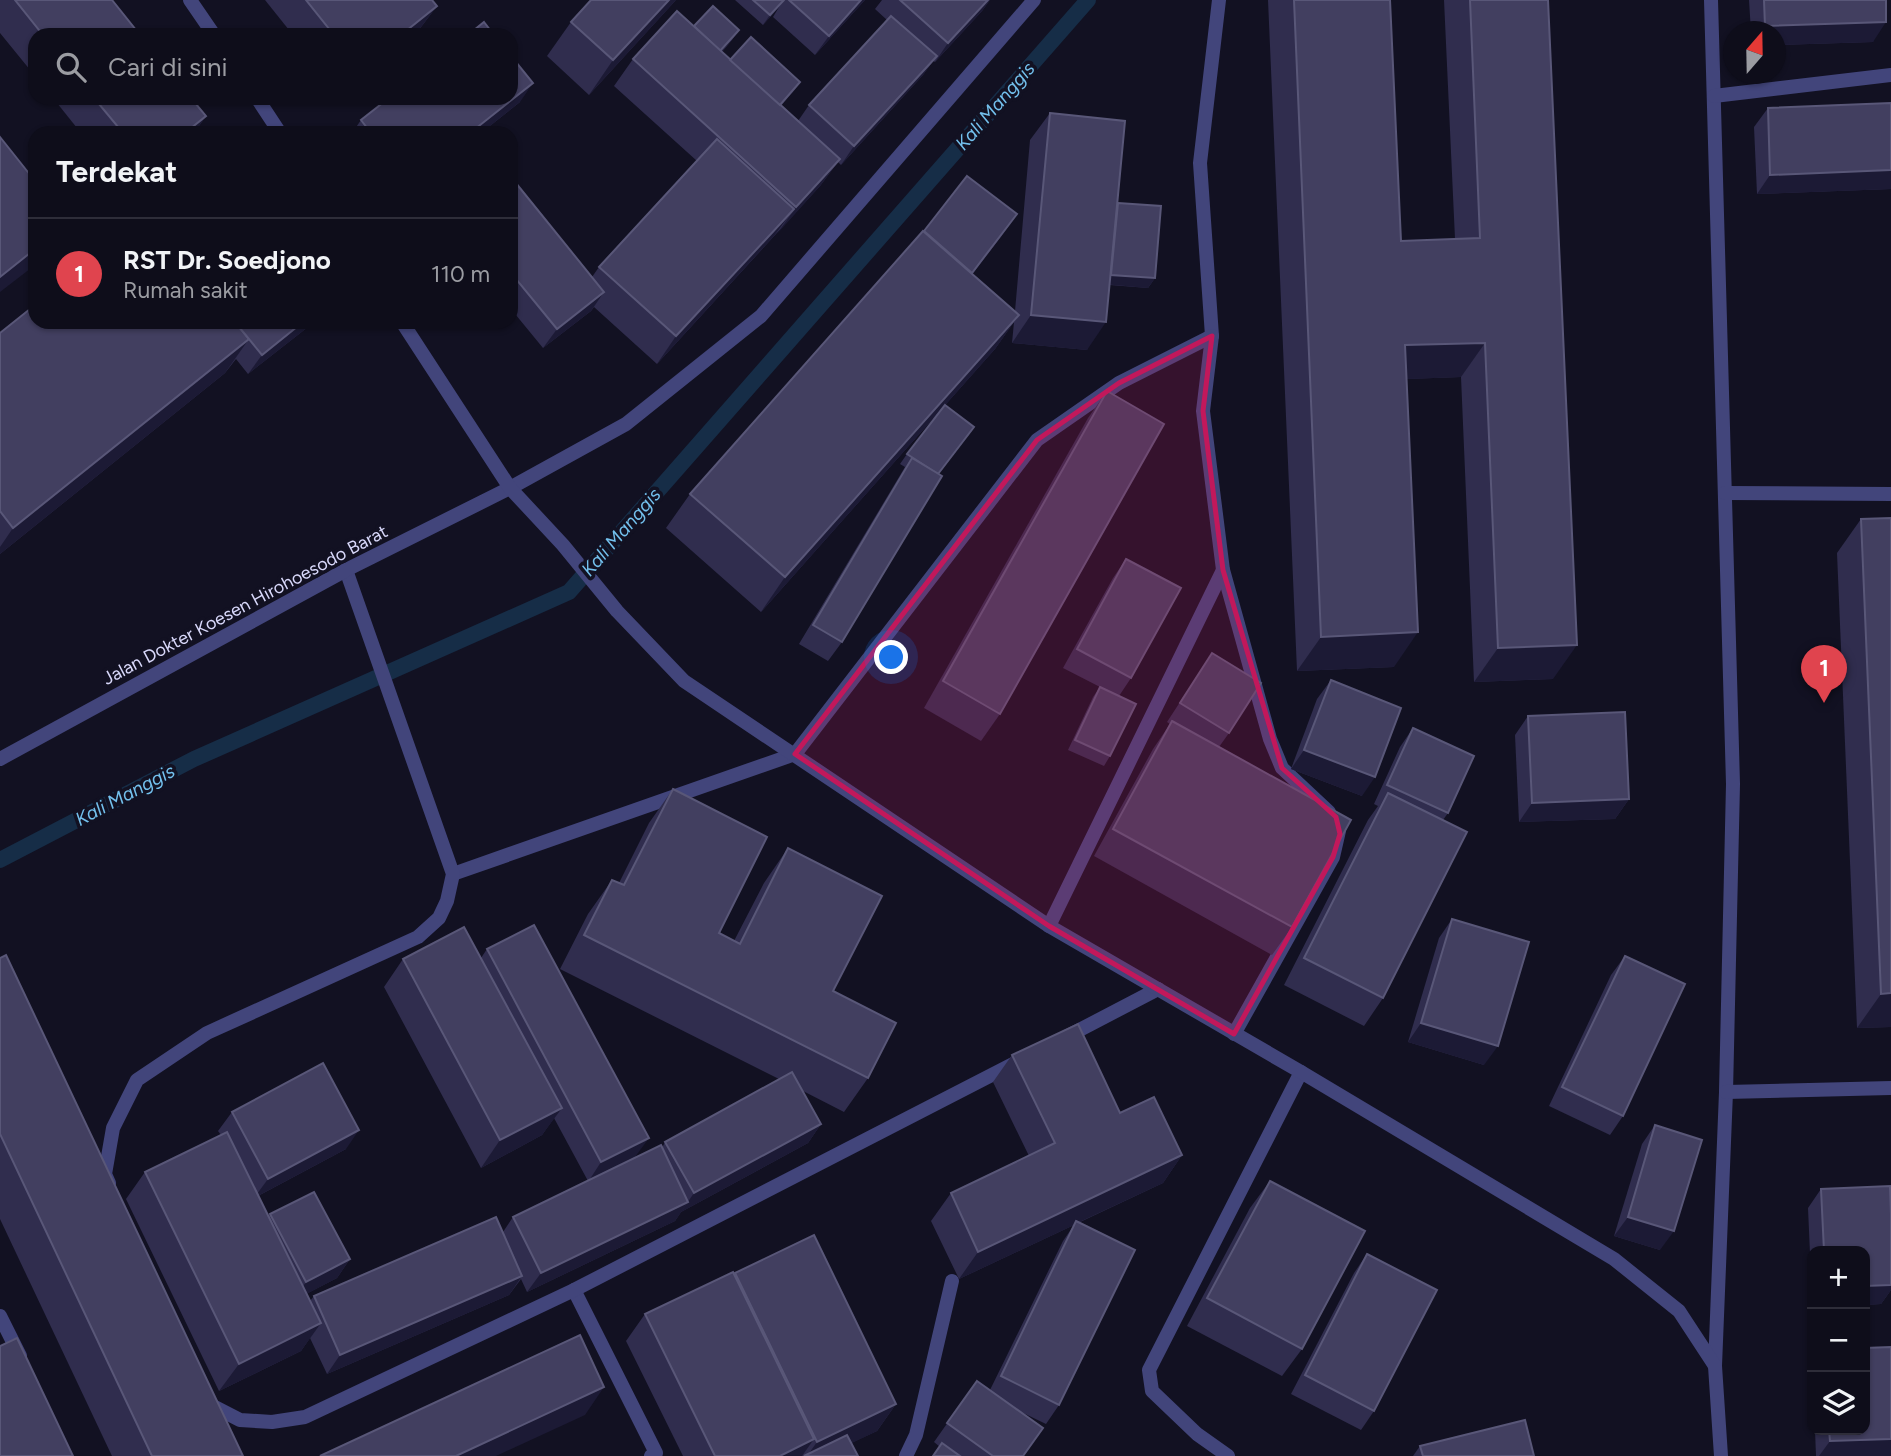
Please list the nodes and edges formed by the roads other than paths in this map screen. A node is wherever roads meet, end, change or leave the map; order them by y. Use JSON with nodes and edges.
{"nodes":[{"id":1,"x":190,"y":0,"type":"edge"},
{"id":2,"x":1034,"y":0,"type":"edge"},
{"id":3,"x":1219,"y":0,"type":"edge"},
{"id":4,"x":1711,"y":0,"type":"edge"},
{"id":5,"x":209,"y":28,"type":"edge"},
{"id":6,"x":1891,"y":75,"type":"edge"},
{"id":7,"x":1714,"y":96,"type":"junction"},
{"id":8,"x":262,"y":105,"type":"edge"},
{"id":9,"x":275,"y":126,"type":"edge"},
{"id":10,"x":407,"y":329,"type":"edge"},
{"id":11,"x":1212,"y":336,"type":"junction"},
{"id":12,"x":510,"y":488,"type":"junction"},
{"id":13,"x":1725,"y":493,"type":"junction"},
{"id":14,"x":1891,"y":494,"type":"edge"},
{"id":15,"x":346,"y":570,"type":"junction"},
{"id":16,"x":1223,"y":570,"type":"junction"},
{"id":17,"x":795,"y":754,"type":"junction"},
{"id":18,"x":0,"y":759,"type":"edge"},
{"id":19,"x":453,"y":874,"type":"junction"},
{"id":20,"x":1049,"y":926,"type":"junction"},
{"id":21,"x":1158,"y":989,"type":"junction"},
{"id":22,"x":1234,"y":1034,"type":"junction"},
{"id":23,"x":1059,"y":1041,"type":"edge"},
{"id":24,"x":1034,"y":1053,"type":"edge"},
{"id":25,"x":1301,"y":1072,"type":"junction"},
{"id":26,"x":1891,"y":1088,"type":"edge"},
{"id":27,"x":1726,"y":1092,"type":"junction"},
{"id":28,"x":116,"y":1199,"type":"edge"},
{"id":29,"x":952,"y":1281,"type":"dead end"},
{"id":30,"x":574,"y":1290,"type":"junction"},
{"id":31,"x":0,"y":1317,"type":"edge"},
{"id":32,"x":24,"y":1363,"type":"edge"},
{"id":33,"x":1715,"y":1366,"type":"junction"},
{"id":34,"x":193,"y":1387,"type":"edge"},
{"id":35,"x":656,"y":1455,"type":"edge"},
{"id":36,"x":906,"y":1456,"type":"edge"},
{"id":37,"x":1228,"y":1456,"type":"edge"},
{"id":38,"x":1721,"y":1456,"type":"edge"}],
"edges":[{"from":1,"to":5,"type":"street"},
{"from":2,"to":12,"type":"street","name":"Jalan Dokter Koesen Hirohoesodo Barat"},
{"from":3,"to":11,"type":"street"},
{"from":4,"to":7,"type":"street"},
{"from":6,"to":7,"type":"street"},
{"from":7,"to":13,"type":"street"},
{"from":8,"to":9,"type":"street"},
{"from":10,"to":12,"type":"street"},
{"from":11,"to":16,"type":"street"},
{"from":11,"to":17,"type":"street"},
{"from":12,"to":15,"type":"street","name":"Jalan Dokter Koesen Hirohoesodo Barat"},
{"from":12,"to":17,"type":"street"},
{"from":13,"to":14,"type":"street"},
{"from":13,"to":27,"type":"street"},
{"from":15,"to":18,"type":"street","name":"Jalan Dokter Koesen Hirohoesodo Barat"},
{"from":15,"to":19,"type":"street"},
{"from":16,"to":20,"type":"street"},
{"from":16,"to":22,"type":"street"},
{"from":17,"to":19,"type":"street"},
{"from":17,"to":20,"type":"street"},
{"from":19,"to":28,"type":"street"},
{"from":20,"to":21,"type":"street"},
{"from":21,"to":22,"type":"street"},
{"from":21,"to":23,"type":"street"},
{"from":22,"to":25,"type":"street"},
{"from":24,"to":30,"type":"street"},
{"from":25,"to":33,"type":"street"},
{"from":25,"to":37,"type":"street"},
{"from":26,"to":27,"type":"street"},
{"from":27,"to":33,"type":"street"},
{"from":29,"to":36,"type":"street"},
{"from":30,"to":34,"type":"street"},
{"from":30,"to":35,"type":"street"},
{"from":31,"to":32,"type":"street"},
{"from":33,"to":38,"type":"street"}]}
